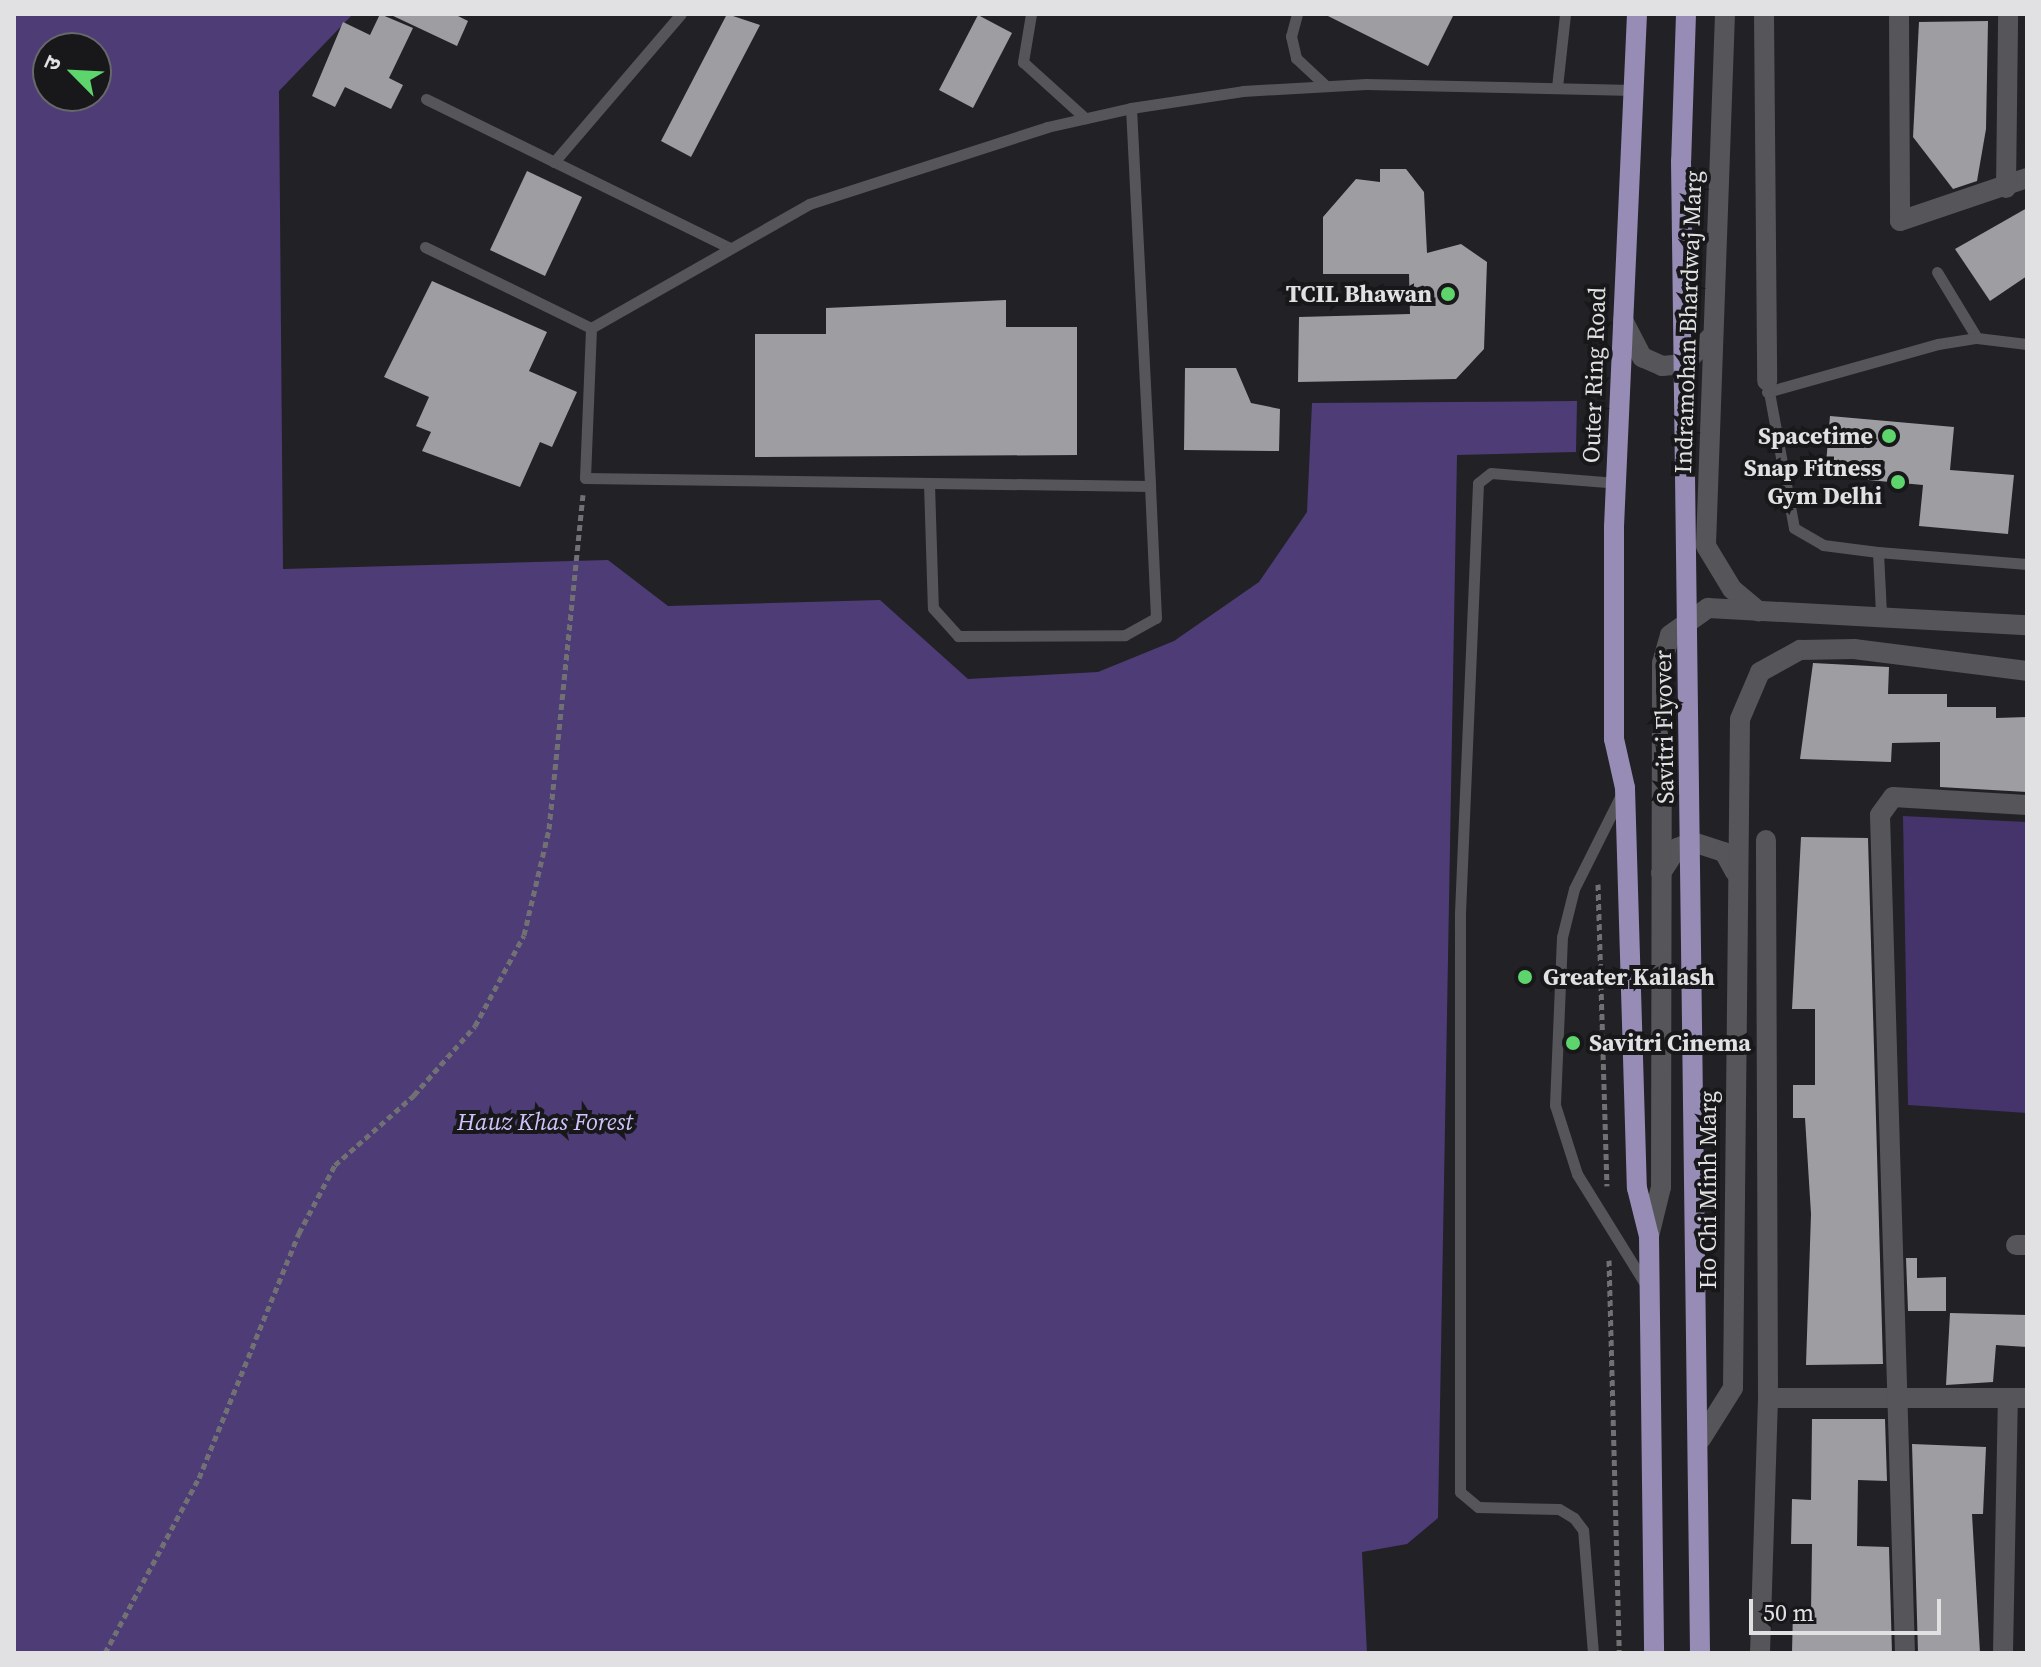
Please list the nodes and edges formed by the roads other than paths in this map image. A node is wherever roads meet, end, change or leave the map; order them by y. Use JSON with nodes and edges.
{"nodes":[{"id":1,"x":681,"y":14,"type":"edge"},
{"id":2,"x":1031,"y":14,"type":"edge"},
{"id":3,"x":1297,"y":14,"type":"edge"},
{"id":4,"x":1565,"y":14,"type":"edge"},
{"id":5,"x":1637,"y":14,"type":"edge"},
{"id":6,"x":1686,"y":14,"type":"edge"},
{"id":7,"x":1725,"y":14,"type":"edge"},
{"id":8,"x":1764,"y":14,"type":"edge"},
{"id":9,"x":1899,"y":14,"type":"edge"},
{"id":10,"x":2008,"y":14,"type":"edge"},
{"id":11,"x":1326,"y":86,"type":"junction"},
{"id":12,"x":1557,"y":87,"type":"junction"},
{"id":13,"x":1633,"y":90,"type":"junction"},
{"id":14,"x":426,"y":99,"type":"dead end"},
{"id":15,"x":1131,"y":108,"type":"junction"},
{"id":16,"x":1085,"y":118,"type":"junction"},
{"id":17,"x":554,"y":162,"type":"junction"},
{"id":18,"x":2027,"y":178,"type":"edge"},
{"id":19,"x":2006,"y":188,"type":"junction"},
{"id":20,"x":425,"y":247,"type":"dead end"},
{"id":21,"x":728,"y":247,"type":"junction"},
{"id":22,"x":1937,"y":272,"type":"dead end"},
{"id":23,"x":1623,"y":318,"type":"junction"},
{"id":24,"x":591,"y":328,"type":"junction"},
{"id":25,"x":1714,"y":332,"type":"junction"},
{"id":26,"x":1977,"y":338,"type":"junction"},
{"id":27,"x":2027,"y":344,"type":"edge"},
{"id":28,"x":1767,"y":386,"type":"junction"},
{"id":29,"x":1617,"y":483,"type":"junction"},
{"id":30,"x":929,"y":484,"type":"junction"},
{"id":31,"x":1150,"y":486,"type":"junction"},
{"id":32,"x":1878,"y":552,"type":"junction"},
{"id":33,"x":2027,"y":564,"type":"edge"},
{"id":34,"x":1759,"y":612,"type":"junction"},
{"id":35,"x":1881,"y":613,"type":"junction"},
{"id":36,"x":2027,"y":625,"type":"edge"},
{"id":37,"x":2027,"y":671,"type":"edge"},
{"id":38,"x":1614,"y":739,"type":"joint"},
{"id":39,"x":1625,"y":788,"type":"junction"},
{"id":40,"x":2027,"y":805,"type":"edge"},
{"id":41,"x":1766,"y":840,"type":"dead end"},
{"id":42,"x":1660,"y":877,"type":"junction"},
{"id":43,"x":1737,"y":882,"type":"junction"},
{"id":44,"x":1649,"y":1236,"type":"junction"},
{"id":45,"x":1649,"y":1291,"type":"junction"},
{"id":46,"x":1900,"y":1397,"type":"junction"},
{"id":47,"x":1768,"y":1398,"type":"junction"},
{"id":48,"x":2018,"y":1398,"type":"edge"},
{"id":49,"x":1701,"y":1439,"type":"junction"},
{"id":50,"x":1593,"y":1653,"type":"edge"},
{"id":51,"x":1654,"y":1653,"type":"edge"},
{"id":52,"x":1700,"y":1653,"type":"edge"},
{"id":53,"x":1760,"y":1653,"type":"edge"},
{"id":54,"x":1905,"y":1653,"type":"edge"},
{"id":55,"x":2003,"y":1653,"type":"edge"}],
"edges":[{"from":1,"to":17,"type":"lane"},
{"from":2,"to":16,"type":"lane"},
{"from":3,"to":11,"type":"lane"},
{"from":4,"to":12,"type":"lane"},
{"from":5,"to":13,"type":"main road","name":"Outer Ring Road"},
{"from":6,"to":49,"type":"main road","name":"Savitri Flyover"},
{"from":7,"to":25,"type":"street","name":"Indramohan Bhardwaj Marg"},
{"from":8,"to":28,"type":"street"},
{"from":9,"to":19,"type":"street"},
{"from":10,"to":19,"type":"street"},
{"from":11,"to":12,"type":"lane"},
{"from":11,"to":15,"type":"lane"},
{"from":12,"to":13,"type":"lane"},
{"from":13,"to":23,"type":"main road","name":"Outer Ring Road"},
{"from":14,"to":17,"type":"lane"},
{"from":15,"to":16,"type":"lane"},
{"from":15,"to":31,"type":"lane"},
{"from":16,"to":21,"type":"lane"},
{"from":17,"to":21,"type":"lane"},
{"from":18,"to":19,"type":"street"},
{"from":20,"to":24,"type":"lane"},
{"from":21,"to":24,"type":"lane"},
{"from":22,"to":26,"type":"lane"},
{"from":23,"to":25,"type":"street"},
{"from":23,"to":29,"type":"main road","name":"Outer Ring Road"},
{"from":24,"to":30,"type":"lane"},
{"from":25,"to":34,"type":"street","name":"Indramohan Bhardwaj Marg"},
{"from":26,"to":27,"type":"lane"},
{"from":26,"to":28,"type":"lane"},
{"from":28,"to":32,"type":"lane"},
{"from":29,"to":38,"type":"main road","name":"Outer Ring Road"},
{"from":29,"to":50,"type":"lane"},
{"from":30,"to":31,"type":"lane"},
{"from":30,"to":31,"type":"lane"},
{"from":32,"to":33,"type":"lane"},
{"from":32,"to":35,"type":"lane"},
{"from":34,"to":35,"type":"street"},
{"from":34,"to":42,"type":"street","name":"Ho Chi Minh Marg"},
{"from":35,"to":36,"type":"street"},
{"from":37,"to":43,"type":"street","name":"Ho Chi Minh Marg"},
{"from":38,"to":39,"type":"main road","name":"Ho Chi Minh Marg"},
{"from":39,"to":44,"type":"main road","name":"Ho Chi Minh Marg"},
{"from":39,"to":45,"type":"lane"},
{"from":40,"to":46,"type":"street"},
{"from":41,"to":47,"type":"street"},
{"from":42,"to":43,"type":"street"},
{"from":42,"to":44,"type":"street","name":"Ho Chi Minh Marg"},
{"from":43,"to":49,"type":"street","name":"Ho Chi Minh Marg"},
{"from":44,"to":45,"type":"main road","name":"Ho Chi Minh Marg"},
{"from":45,"to":51,"type":"main road","name":"Ho Chi Minh Marg"},
{"from":46,"to":47,"type":"street"},
{"from":46,"to":48,"type":"street"},
{"from":46,"to":54,"type":"street"},
{"from":47,"to":53,"type":"street"},
{"from":48,"to":55,"type":"street"},
{"from":49,"to":52,"type":"main road"}]}
